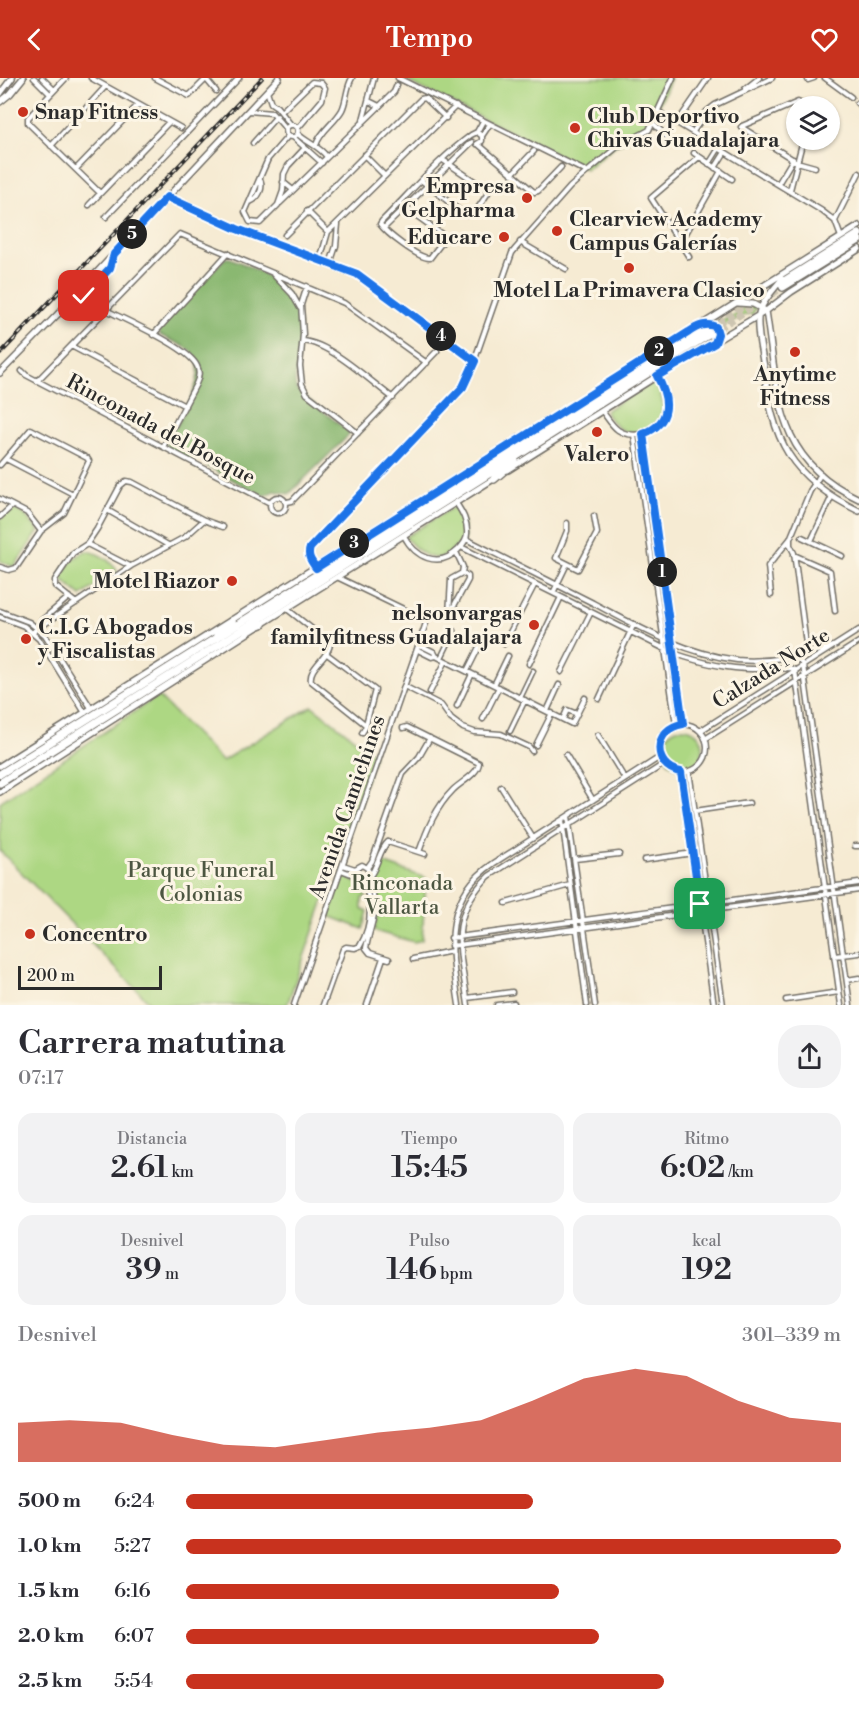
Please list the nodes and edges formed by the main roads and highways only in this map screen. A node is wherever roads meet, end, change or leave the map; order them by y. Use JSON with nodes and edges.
{"nodes":[{"id":1,"x":859,"y":234,"type":"edge"},
{"id":2,"x":859,"y":240,"type":"edge"},
{"id":3,"x":574,"y":414,"type":"junction"},
{"id":4,"x":519,"y":439,"type":"road end"},
{"id":5,"x":531,"y":447,"type":"junction"},
{"id":6,"x":494,"y":479,"type":"road end"},
{"id":7,"x":232,"y":621,"type":"road end"},
{"id":8,"x":262,"y":624,"type":"road end"},
{"id":9,"x":232,"y":635,"type":"junction"},
{"id":10,"x":204,"y":647,"type":"junction"},
{"id":11,"x":0,"y":774,"type":"edge"},
{"id":12,"x":0,"y":783,"type":"edge"}],
"edges":[{"from":1,"to":2,"type":"highway"},
{"from":3,"to":4,"type":"highway"},
{"from":3,"to":5,"type":"highway"},
{"from":3,"to":10,"type":"highway"},
{"from":5,"to":6,"type":"highway"},
{"from":5,"to":9,"type":"highway"},
{"from":7,"to":10,"type":"highway"},
{"from":8,"to":9,"type":"highway"},
{"from":9,"to":12,"type":"highway"},
{"from":10,"to":11,"type":"highway"}]}
